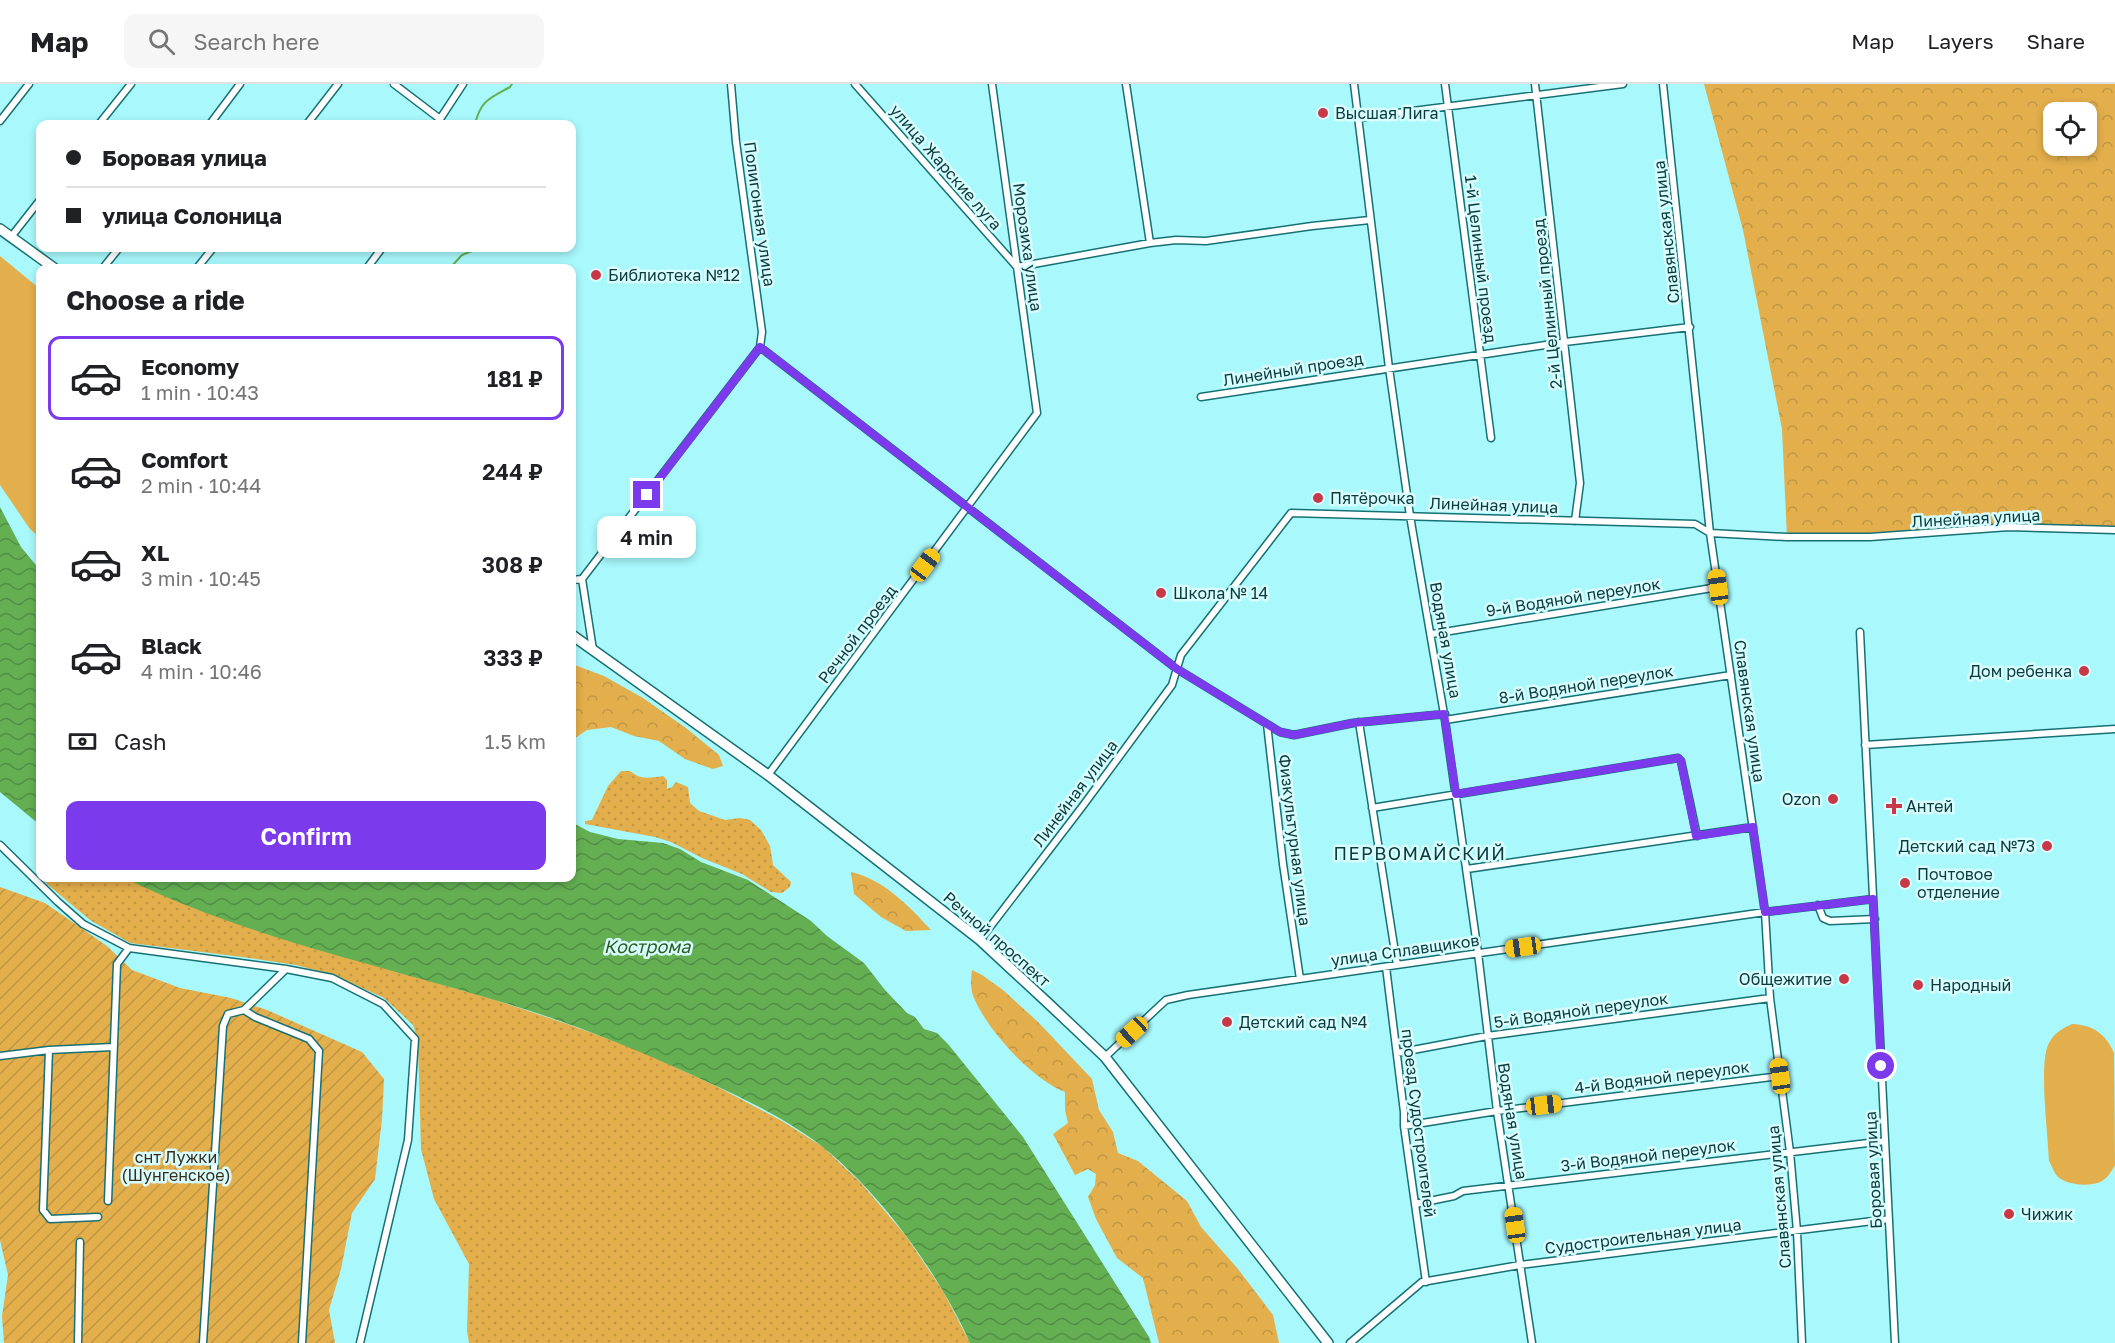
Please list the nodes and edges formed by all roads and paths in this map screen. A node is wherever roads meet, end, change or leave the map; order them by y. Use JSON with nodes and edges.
{"nodes":[{"id":1,"x":29,"y":84,"type":"edge"},
{"id":2,"x":131,"y":84,"type":"edge"},
{"id":3,"x":240,"y":84,"type":"edge"},
{"id":4,"x":338,"y":84,"type":"edge"},
{"id":5,"x":394,"y":84,"type":"edge"},
{"id":6,"x":463,"y":84,"type":"edge"},
{"id":7,"x":731,"y":84,"type":"edge"},
{"id":8,"x":855,"y":84,"type":"edge"},
{"id":9,"x":992,"y":84,"type":"edge"},
{"id":10,"x":1126,"y":84,"type":"edge"},
{"id":11,"x":1354,"y":84,"type":"edge"},
{"id":12,"x":1445,"y":84,"type":"edge"},
{"id":13,"x":1535,"y":84,"type":"edge"},
{"id":14,"x":1623,"y":84,"type":"edge"},
{"id":15,"x":1663,"y":84,"type":"edge"},
{"id":16,"x":1536,"y":96,"type":"junction"},
{"id":17,"x":1448,"y":108,"type":"junction"},
{"id":18,"x":1358,"y":118,"type":"junction"},
{"id":19,"x":102,"y":120,"type":"edge"},
{"id":20,"x":213,"y":120,"type":"edge"},
{"id":21,"x":310,"y":120,"type":"edge"},
{"id":22,"x":438,"y":120,"type":"edge"},
{"id":23,"x":441,"y":120,"type":"edge"},
{"id":24,"x":0,"y":121,"type":"edge"},
{"id":25,"x":36,"y":205,"type":"edge"},
{"id":26,"x":1370,"y":220,"type":"junction"},
{"id":27,"x":0,"y":229,"type":"edge"},
{"id":28,"x":11,"y":237,"type":"junction"},
{"id":29,"x":1150,"y":243,"type":"junction"},
{"id":30,"x":116,"y":252,"type":"edge"},
{"id":31,"x":210,"y":252,"type":"edge"},
{"id":32,"x":48,"y":264,"type":"edge"},
{"id":33,"x":106,"y":264,"type":"edge"},
{"id":34,"x":200,"y":264,"type":"edge"},
{"id":35,"x":1017,"y":267,"type":"junction"},
{"id":36,"x":1690,"y":327,"type":"junction"},
{"id":37,"x":1565,"y":342,"type":"junction"},
{"id":38,"x":760,"y":347,"type":"junction"},
{"id":39,"x":1480,"y":355,"type":"junction"},
{"id":40,"x":1389,"y":368,"type":"junction"},
{"id":41,"x":1201,"y":397,"type":"dead end"},
{"id":42,"x":1037,"y":413,"type":"joint"},
{"id":43,"x":1491,"y":438,"type":"dead end"},
{"id":44,"x":968,"y":508,"type":"junction"},
{"id":45,"x":1410,"y":516,"type":"junction"},
{"id":46,"x":1575,"y":521,"type":"junction"},
{"id":47,"x":2115,"y":530,"type":"edge"},
{"id":48,"x":1710,"y":533,"type":"junction"},
{"id":49,"x":582,"y":579,"type":"junction"},
{"id":50,"x":576,"y":580,"type":"edge"},
{"id":51,"x":1718,"y":587,"type":"junction"},
{"id":52,"x":1860,"y":632,"type":"dead end"},
{"id":53,"x":1432,"y":634,"type":"junction"},
{"id":54,"x":576,"y":638,"type":"edge"},
{"id":55,"x":593,"y":650,"type":"junction"},
{"id":56,"x":1177,"y":669,"type":"junction"},
{"id":57,"x":1731,"y":675,"type":"junction"},
{"id":58,"x":1445,"y":717,"type":"junction"},
{"id":59,"x":1359,"y":722,"type":"junction"},
{"id":60,"x":1267,"y":724,"type":"junction"},
{"id":61,"x":2115,"y":729,"type":"edge"},
{"id":62,"x":1865,"y":745,"type":"junction"},
{"id":63,"x":768,"y":775,"type":"junction"},
{"id":64,"x":1456,"y":794,"type":"junction"},
{"id":65,"x":1372,"y":808,"type":"junction"},
{"id":66,"x":1753,"y":827,"type":"junction"},
{"id":67,"x":1696,"y":836,"type":"junction"},
{"id":68,"x":0,"y":844,"type":"edge"},
{"id":69,"x":1467,"y":869,"type":"junction"},
{"id":70,"x":36,"y":880,"type":"edge"},
{"id":71,"x":38,"y":882,"type":"edge"},
{"id":72,"x":1873,"y":899,"type":"junction"},
{"id":73,"x":1818,"y":905,"type":"junction"},
{"id":74,"x":1765,"y":912,"type":"junction"},
{"id":75,"x":1875,"y":919,"type":"junction"},
{"id":76,"x":980,"y":940,"type":"junction"},
{"id":77,"x":129,"y":948,"type":"junction"},
{"id":78,"x":1479,"y":953,"type":"junction"},
{"id":79,"x":1396,"y":965,"type":"junction"},
{"id":80,"x":1386,"y":967,"type":"junction"},
{"id":81,"x":286,"y":969,"type":"junction"},
{"id":82,"x":1300,"y":979,"type":"junction"},
{"id":83,"x":1770,"y":998,"type":"junction"},
{"id":84,"x":244,"y":1010,"type":"junction"},
{"id":85,"x":1487,"y":1036,"type":"junction"},
{"id":86,"x":112,"y":1047,"type":"junction"},
{"id":87,"x":49,"y":1050,"type":"junction"},
{"id":88,"x":1397,"y":1053,"type":"junction"},
{"id":89,"x":0,"y":1056,"type":"edge"},
{"id":90,"x":1105,"y":1057,"type":"junction"},
{"id":91,"x":1780,"y":1076,"type":"junction"},
{"id":92,"x":1497,"y":1111,"type":"junction"},
{"id":93,"x":1404,"y":1126,"type":"junction"},
{"id":94,"x":1885,"y":1141,"type":"junction"},
{"id":95,"x":1790,"y":1152,"type":"junction"},
{"id":96,"x":1509,"y":1185,"type":"junction"},
{"id":97,"x":108,"y":1201,"type":"dead end"},
{"id":98,"x":1415,"y":1204,"type":"junction"},
{"id":99,"x":98,"y":1217,"type":"dead end"},
{"id":100,"x":1889,"y":1219,"type":"junction"},
{"id":101,"x":1797,"y":1231,"type":"junction"},
{"id":102,"x":80,"y":1242,"type":"dead end"},
{"id":103,"x":1520,"y":1264,"type":"junction"},
{"id":104,"x":1426,"y":1282,"type":"junction"},
{"id":105,"x":78,"y":1343,"type":"edge"},
{"id":106,"x":203,"y":1343,"type":"edge"},
{"id":107,"x":302,"y":1343,"type":"edge"},
{"id":108,"x":360,"y":1343,"type":"edge"},
{"id":109,"x":1328,"y":1343,"type":"edge"},
{"id":110,"x":1350,"y":1343,"type":"edge"},
{"id":111,"x":1532,"y":1343,"type":"edge"},
{"id":112,"x":1802,"y":1343,"type":"edge"},
{"id":113,"x":1895,"y":1343,"type":"edge"}],
"edges":[{"from":1,"to":24,"type":"street"},
{"from":2,"to":19,"type":"street"},
{"from":3,"to":20,"type":"street"},
{"from":4,"to":21,"type":"street"},
{"from":5,"to":22,"type":"street"},
{"from":6,"to":23,"type":"street"},
{"from":7,"to":38,"type":"street","name":"Полигонная улица"},
{"from":8,"to":35,"type":"street","name":"улица Жарские луга"},
{"from":9,"to":35,"type":"street","name":"Морозиха улица"},
{"from":10,"to":29,"type":"street"},
{"from":11,"to":18,"type":"street","name":"Водяная улица"},
{"from":12,"to":17,"type":"street","name":"1-й Целинный проезд"},
{"from":13,"to":16,"type":"street","name":"2-й Целинный проезд"},
{"from":14,"to":16,"type":"street"},
{"from":15,"to":36,"type":"street","name":"Славянская улица"},
{"from":16,"to":17,"type":"street"},
{"from":16,"to":37,"type":"street","name":"2-й Целинный проезд"},
{"from":17,"to":18,"type":"street"},
{"from":17,"to":39,"type":"street","name":"1-й Целинный проезд"},
{"from":18,"to":26,"type":"street","name":"Водяная улица"},
{"from":25,"to":28,"type":"street"},
{"from":26,"to":29,"type":"street"},
{"from":26,"to":40,"type":"street","name":"Водяная улица"},
{"from":27,"to":28,"type":"street"},
{"from":28,"to":32,"type":"street"},
{"from":29,"to":35,"type":"street"},
{"from":30,"to":33,"type":"street"},
{"from":31,"to":34,"type":"street"},
{"from":35,"to":42,"type":"street","name":"Морозиха улица"},
{"from":36,"to":37,"type":"street","name":"Линейный проезд"},
{"from":36,"to":48,"type":"street","name":"Славянская улица"},
{"from":37,"to":39,"type":"street","name":"Линейный проезд"},
{"from":37,"to":46,"type":"street","name":"2-й Целинный проезд"},
{"from":38,"to":44,"type":"street"},
{"from":38,"to":49,"type":"street"},
{"from":39,"to":40,"type":"street","name":"Линейный проезд"},
{"from":39,"to":43,"type":"street","name":"1-й Целинный проезд"},
{"from":40,"to":41,"type":"street","name":"Линейный проезд"},
{"from":40,"to":45,"type":"street","name":"Водяная улица"},
{"from":42,"to":44,"type":"street","name":"Речной проезд"},
{"from":44,"to":56,"type":"street"},
{"from":44,"to":63,"type":"street","name":"Речной проезд"},
{"from":45,"to":46,"type":"street","name":"Линейная улица"},
{"from":45,"to":53,"type":"street","name":"Водяная улица"},
{"from":45,"to":56,"type":"street","name":"Линейная улица"},
{"from":46,"to":48,"type":"street","name":"Линейная улица"},
{"from":47,"to":48,"type":"street","name":"Линейная улица"},
{"from":48,"to":51,"type":"street","name":"Славянская улица"},
{"from":49,"to":50,"type":"street"},
{"from":49,"to":55,"type":"street"},
{"from":51,"to":53,"type":"street","name":"9-й Водяной переулок"},
{"from":51,"to":57,"type":"street","name":"Славянская улица"},
{"from":52,"to":62,"type":"street","name":"Боровая улица"},
{"from":53,"to":58,"type":"street","name":"Водяная улица"},
{"from":54,"to":55,"type":"street","name":"Речной проспект"},
{"from":55,"to":63,"type":"street","name":"Речной проспект"},
{"from":56,"to":60,"type":"street"},
{"from":56,"to":76,"type":"street","name":"Линейная улица"},
{"from":57,"to":58,"type":"street","name":"8-й Водяной переулок"},
{"from":57,"to":66,"type":"street","name":"Славянская улица"},
{"from":58,"to":59,"type":"street","name":"8-й Водяной переулок"},
{"from":58,"to":64,"type":"street","name":"Водяная улица"},
{"from":59,"to":60,"type":"street","name":"8-й Водяной переулок"},
{"from":59,"to":65,"type":"street"},
{"from":60,"to":82,"type":"street","name":"Физкультурная улица"},
{"from":61,"to":62,"type":"street"},
{"from":62,"to":72,"type":"street","name":"Боровая улица"},
{"from":63,"to":76,"type":"street","name":"Речной проспект"},
{"from":64,"to":65,"type":"street"},
{"from":64,"to":67,"type":"street"},
{"from":64,"to":69,"type":"street","name":"Водяная улица"},
{"from":65,"to":79,"type":"street"},
{"from":66,"to":67,"type":"street"},
{"from":66,"to":74,"type":"street","name":"Славянская улица"},
{"from":67,"to":69,"type":"street"},
{"from":68,"to":70,"type":"street"},
{"from":69,"to":78,"type":"street","name":"Водяная улица"},
{"from":71,"to":77,"type":"street"},
{"from":72,"to":73,"type":"street","name":"улица Сплавщиков"},
{"from":72,"to":75,"type":"street","name":"Боровая улица"},
{"from":73,"to":74,"type":"street","name":"улица Сплавщиков"},
{"from":73,"to":75,"type":"street"},
{"from":74,"to":78,"type":"street","name":"улица Сплавщиков"},
{"from":74,"to":83,"type":"street","name":"Славянская улица"},
{"from":75,"to":94,"type":"street","name":"Боровая улица"},
{"from":76,"to":90,"type":"street","name":"Речной проспект"},
{"from":77,"to":81,"type":"street"},
{"from":77,"to":86,"type":"street"},
{"from":78,"to":79,"type":"street","name":"улица Сплавщиков"},
{"from":78,"to":85,"type":"street","name":"Водяная улица"},
{"from":79,"to":80,"type":"street","name":"улица Сплавщиков"},
{"from":80,"to":82,"type":"street","name":"улица Сплавщиков"},
{"from":80,"to":88,"type":"street","name":"проезд Судостроителей"},
{"from":81,"to":84,"type":"street"},
{"from":81,"to":108,"type":"street"},
{"from":82,"to":90,"type":"street","name":"улица Сплавщиков"},
{"from":83,"to":85,"type":"street","name":"5-й Водяной переулок"},
{"from":83,"to":91,"type":"street","name":"Славянская улица"},
{"from":84,"to":106,"type":"street"},
{"from":84,"to":107,"type":"street"},
{"from":85,"to":88,"type":"street","name":"5-й Водяной переулок"},
{"from":85,"to":92,"type":"street","name":"Водяная улица"},
{"from":86,"to":87,"type":"street"},
{"from":86,"to":97,"type":"street"},
{"from":87,"to":89,"type":"street"},
{"from":87,"to":99,"type":"street"},
{"from":88,"to":93,"type":"street","name":"проезд Судостроителей"},
{"from":90,"to":109,"type":"street","name":"Речной проспект"},
{"from":91,"to":92,"type":"street","name":"4-й Водяной переулок"},
{"from":91,"to":95,"type":"street","name":"Славянская улица"},
{"from":92,"to":93,"type":"street","name":"4-й Водяной переулок"},
{"from":92,"to":96,"type":"street","name":"Водяная улица"},
{"from":93,"to":98,"type":"street","name":"проезд Судостроителей"},
{"from":94,"to":95,"type":"street","name":"3-й Водяной переулок"},
{"from":94,"to":100,"type":"street","name":"Боровая улица"},
{"from":95,"to":96,"type":"street","name":"3-й Водяной переулок"},
{"from":95,"to":101,"type":"street","name":"Славянская улица"},
{"from":96,"to":98,"type":"street","name":"3-й Водяной переулок"},
{"from":96,"to":103,"type":"street","name":"Водяная улица"},
{"from":98,"to":104,"type":"street","name":"проезд Судостроителей"},
{"from":100,"to":101,"type":"street","name":"Судостроительная улица"},
{"from":100,"to":113,"type":"street","name":"Боровая улица"},
{"from":101,"to":103,"type":"street","name":"Судостроительная улица"},
{"from":101,"to":112,"type":"street","name":"Славянская улица"},
{"from":102,"to":105,"type":"street"},
{"from":103,"to":104,"type":"street","name":"Судостроительная улица"},
{"from":103,"to":111,"type":"street","name":"Водяная улица"},
{"from":104,"to":110,"type":"street","name":"Судостроительная улица"}]}
